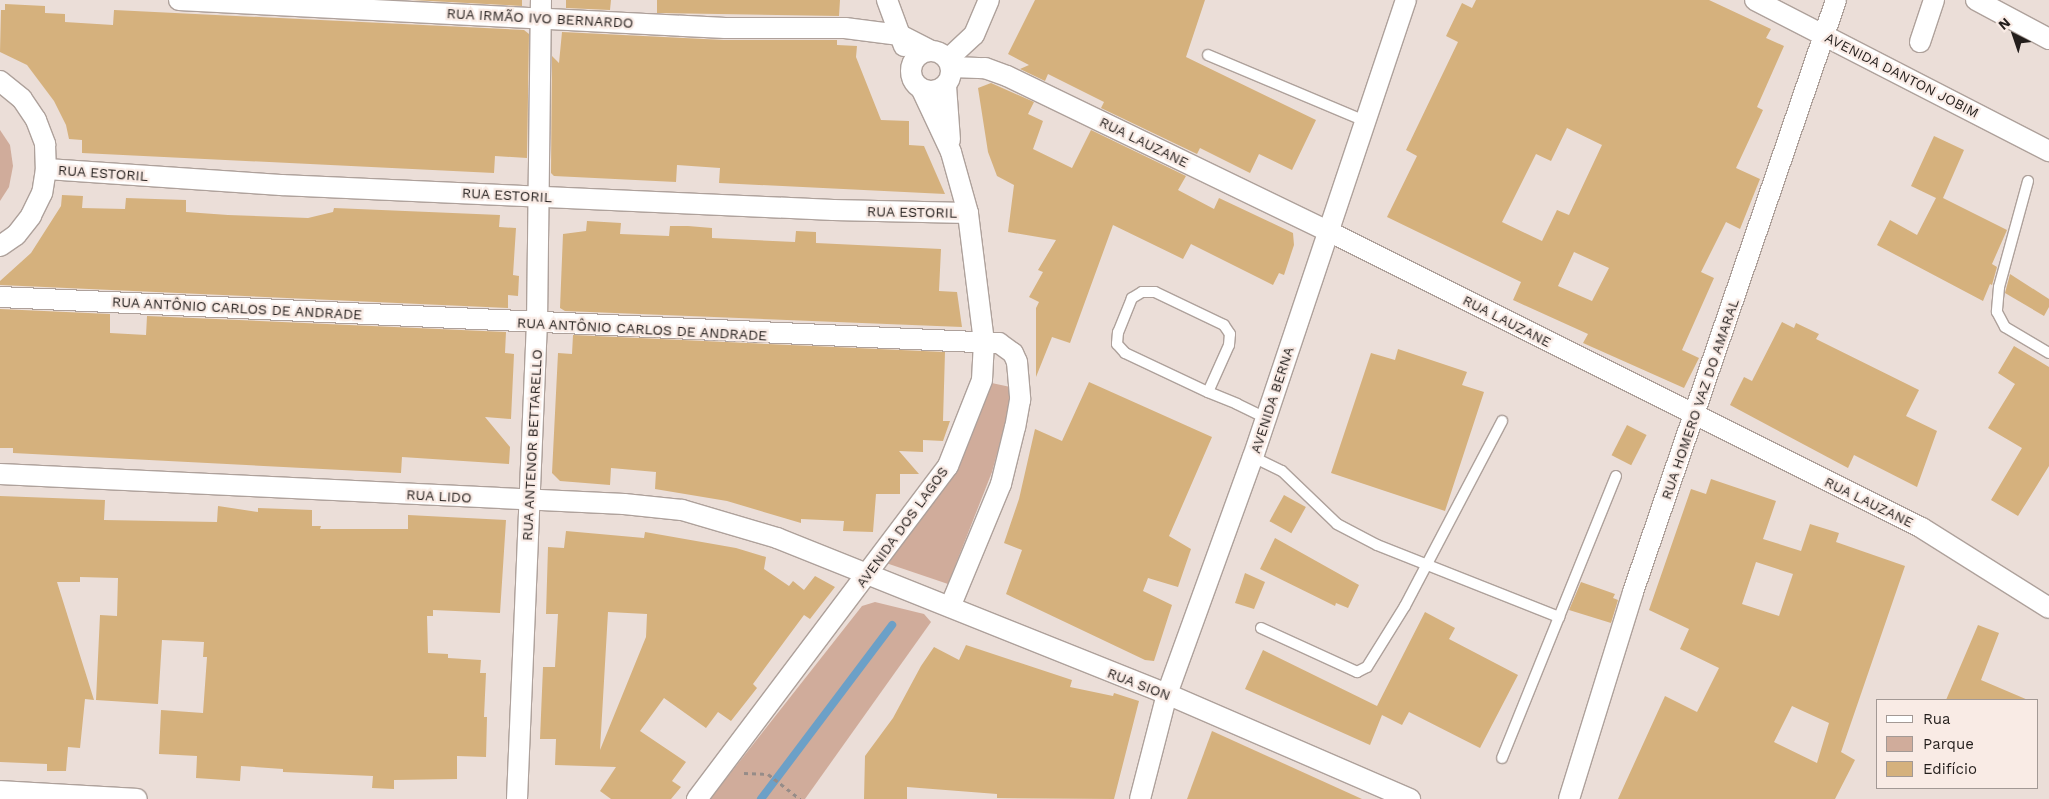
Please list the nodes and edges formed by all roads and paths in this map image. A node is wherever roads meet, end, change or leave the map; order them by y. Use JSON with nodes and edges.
{"nodes":[{"id":1,"x":179,"y":0,"type":"edge"},
{"id":2,"x":887,"y":0,"type":"edge"},
{"id":3,"x":989,"y":0,"type":"edge"},
{"id":4,"x":1406,"y":0,"type":"edge"},
{"id":5,"x":1754,"y":0,"type":"edge"},
{"id":6,"x":1836,"y":0,"type":"edge"},
{"id":7,"x":1934,"y":0,"type":"edge"},
{"id":8,"x":1976,"y":0,"type":"edge"},
{"id":9,"x":541,"y":9,"type":"edge"},
{"id":10,"x":1824,"y":34,"type":"junction"},
{"id":11,"x":900,"y":35,"type":"junction"},
{"id":12,"x":2049,"y":39,"type":"edge"},
{"id":13,"x":1920,"y":42,"type":"dead end"},
{"id":14,"x":1208,"y":55,"type":"dead end"},
{"id":15,"x":912,"y":64,"type":"junction"},
{"id":16,"x":944,"y":66,"type":"junction"},
{"id":17,"x":0,"y":81,"type":"edge"},
{"id":18,"x":922,"y":90,"type":"junction"},
{"id":19,"x":1365,"y":121,"type":"junction"},
{"id":20,"x":2049,"y":151,"type":"edge"},
{"id":21,"x":951,"y":152,"type":"junction"},
{"id":22,"x":46,"y":169,"type":"junction"},
{"id":23,"x":2028,"y":181,"type":"dead end"},
{"id":24,"x":537,"y":196,"type":"junction"},
{"id":25,"x":968,"y":213,"type":"junction"},
{"id":26,"x":1328,"y":230,"type":"junction"},
{"id":27,"x":0,"y":246,"type":"edge"},
{"id":28,"x":0,"y":297,"type":"edge"},
{"id":29,"x":537,"y":324,"type":"junction"},
{"id":30,"x":984,"y":342,"type":"junction"},
{"id":31,"x":2049,"y":353,"type":"edge"},
{"id":32,"x":1208,"y":392,"type":"junction"},
{"id":33,"x":1695,"y":415,"type":"junction"},
{"id":34,"x":1266,"y":418,"type":"junction"},
{"id":35,"x":1502,"y":421,"type":"dead end"},
{"id":36,"x":1254,"y":456,"type":"junction"},
{"id":37,"x":0,"y":474,"type":"edge"},
{"id":38,"x":1616,"y":476,"type":"dead end"},
{"id":39,"x":529,"y":500,"type":"junction"},
{"id":40,"x":1427,"y":565,"type":"junction"},
{"id":41,"x":867,"y":574,"type":"junction"},
{"id":42,"x":950,"y":607,"type":"junction"},
{"id":43,"x":2049,"y":608,"type":"edge"},
{"id":44,"x":1558,"y":617,"type":"junction"},
{"id":45,"x":1261,"y":628,"type":"dead end"},
{"id":46,"x":1167,"y":694,"type":"junction"},
{"id":47,"x":1502,"y":758,"type":"dead end"},
{"id":48,"x":768,"y":774,"type":"dead end"},
{"id":49,"x":0,"y":791,"type":"edge"},
{"id":50,"x":137,"y":799,"type":"edge"},
{"id":51,"x":517,"y":799,"type":"edge"},
{"id":52,"x":697,"y":799,"type":"edge"},
{"id":53,"x":800,"y":799,"type":"edge"},
{"id":54,"x":1140,"y":799,"type":"edge"},
{"id":55,"x":1410,"y":799,"type":"edge"},
{"id":56,"x":1570,"y":799,"type":"edge"}],
"edges":[{"from":1,"to":9,"type":"street","name":"RUA IRMÃO IVO BERNARDO"},
{"from":2,"to":11,"type":"street"},
{"from":3,"to":16,"type":"street"},
{"from":4,"to":19,"type":"street","name":"AVENIDA BERNA"},
{"from":5,"to":10,"type":"street","name":"AVENIDA DANTON JOBIM"},
{"from":6,"to":10,"type":"street","name":"RUA HOMERO VAZ DO AMARAL"},
{"from":7,"to":13,"type":"street"},
{"from":8,"to":12,"type":"street"},
{"from":9,"to":11,"type":"street","name":"RUA IRMÃO IVO BERNARDO"},
{"from":9,"to":24,"type":"street","name":"RUA ANTENOR BETTARELLO"},
{"from":10,"to":20,"type":"street","name":"AVENIDA DANTON JOBIM"},
{"from":10,"to":33,"type":"street","name":"RUA HOMERO VAZ DO AMARAL"},
{"from":11,"to":15,"type":"street"},
{"from":11,"to":16,"type":"street"},
{"from":14,"to":19,"type":"lane"},
{"from":15,"to":16,"type":"street"},
{"from":15,"to":18,"type":"street","name":"AVENIDA DOS LAGOS"},
{"from":16,"to":18,"type":"street"},
{"from":16,"to":21,"type":"street","name":"AVENIDA DOS LAGOS"},
{"from":16,"to":26,"type":"street","name":"RUA LAUZANE"},
{"from":17,"to":22,"type":"street"},
{"from":18,"to":21,"type":"street","name":"AVENIDA DOS LAGOS"},
{"from":19,"to":26,"type":"street","name":"AVENIDA BERNA"},
{"from":21,"to":25,"type":"street","name":"AVENIDA DOS LAGOS"},
{"from":22,"to":24,"type":"street","name":"RUA ESTORIL"},
{"from":22,"to":27,"type":"street"},
{"from":23,"to":31,"type":"lane"},
{"from":24,"to":25,"type":"street","name":"RUA ESTORIL"},
{"from":24,"to":29,"type":"street","name":"RUA ANTENOR BETTARELLO"},
{"from":25,"to":30,"type":"street","name":"AVENIDA DOS LAGOS"},
{"from":26,"to":33,"type":"street","name":"RUA LAUZANE"},
{"from":26,"to":34,"type":"street","name":"AVENIDA BERNA"},
{"from":28,"to":29,"type":"street","name":"RUA ANTÔNIO CARLOS DE ANDRADE"},
{"from":29,"to":30,"type":"street","name":"RUA ANTÔNIO CARLOS DE ANDRADE"},
{"from":29,"to":39,"type":"street","name":"RUA ANTENOR BETTARELLO"},
{"from":30,"to":41,"type":"street","name":"AVENIDA DOS LAGOS"},
{"from":30,"to":42,"type":"street","name":"RUA ANTÔNIO CARLOS DE ANDRADE"},
{"from":32,"to":32,"type":"lane"},
{"from":32,"to":34,"type":"lane"},
{"from":33,"to":43,"type":"street","name":"RUA LAUZANE"},
{"from":33,"to":56,"type":"street","name":"RUA HOMERO VAZ DO AMARAL"},
{"from":34,"to":36,"type":"street","name":"AVENIDA BERNA"},
{"from":35,"to":40,"type":"lane"},
{"from":36,"to":40,"type":"lane"},
{"from":36,"to":46,"type":"street","name":"AVENIDA BERNA"},
{"from":37,"to":39,"type":"street","name":"RUA LIDO"},
{"from":38,"to":44,"type":"lane"},
{"from":39,"to":41,"type":"street","name":"RUA LIDO"},
{"from":39,"to":51,"type":"street","name":"RUA ANTENOR BETTARELLO"},
{"from":40,"to":44,"type":"lane"},
{"from":40,"to":45,"type":"lane"},
{"from":41,"to":42,"type":"street","name":"RUA SION"},
{"from":41,"to":52,"type":"street","name":"AVENIDA DOS LAGOS"},
{"from":42,"to":46,"type":"street","name":"RUA SION"},
{"from":44,"to":47,"type":"lane"},
{"from":46,"to":54,"type":"street","name":"AVENIDA BERNA"},
{"from":46,"to":55,"type":"street","name":"RUA SION"},
{"from":48,"to":53,"type":"path"},
{"from":49,"to":50,"type":"street"}]}
